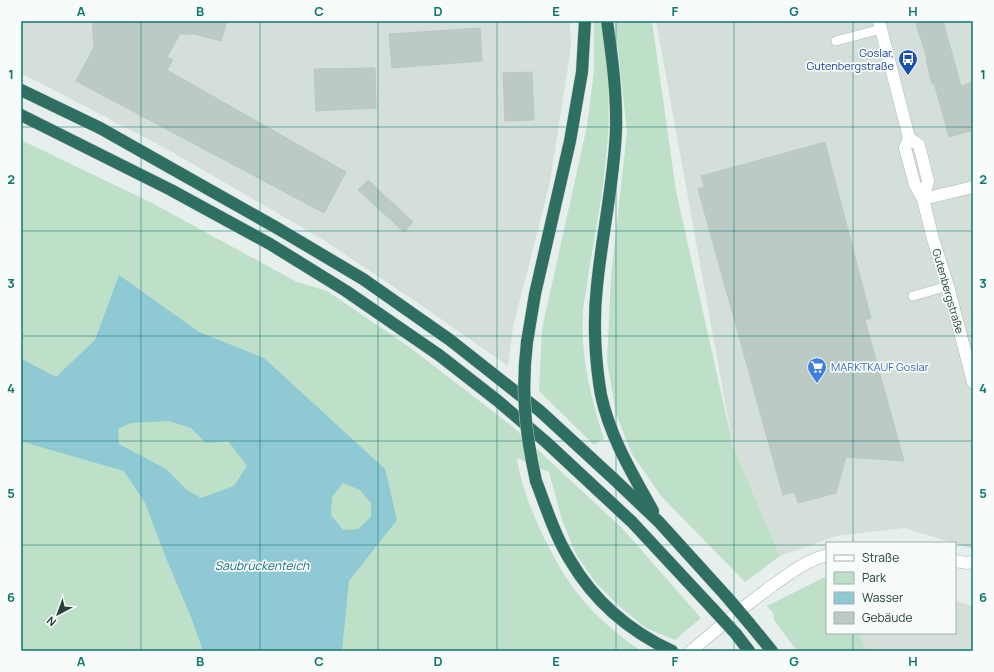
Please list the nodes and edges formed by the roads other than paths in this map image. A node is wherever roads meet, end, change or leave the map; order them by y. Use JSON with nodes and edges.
{"nodes":[{"id":1,"x":585,"y":21,"type":"edge"},
{"id":2,"x":606,"y":21,"type":"edge"},
{"id":3,"x":880,"y":25,"type":"edge"},
{"id":4,"x":836,"y":41,"type":"dead end"},
{"id":5,"x":21,"y":90,"type":"edge"},
{"id":6,"x":21,"y":115,"type":"edge"},
{"id":7,"x":973,"y":187,"type":"edge"},
{"id":8,"x":923,"y":199,"type":"junction"},
{"id":9,"x":948,"y":286,"type":"junction"},
{"id":10,"x":913,"y":296,"type":"dead end"},
{"id":11,"x":973,"y":382,"type":"edge"},
{"id":12,"x":659,"y":522,"type":"junction"},
{"id":13,"x":826,"y":554,"type":"edge"},
{"id":14,"x":956,"y":561,"type":"edge"},
{"id":15,"x":973,"y":561,"type":"edge"},
{"id":16,"x":672,"y":651,"type":"edge"},
{"id":17,"x":690,"y":651,"type":"edge"},
{"id":18,"x":749,"y":651,"type":"edge"},
{"id":19,"x":772,"y":651,"type":"edge"}],
"edges":[{"from":1,"to":16,"type":"highway","bridge":true},
{"from":2,"to":12,"type":"highway"},
{"from":3,"to":4,"type":"lane"},
{"from":3,"to":8,"type":"street","name":"Gutenbergstraße"},
{"from":5,"to":12,"type":"highway"},
{"from":6,"to":18,"type":"highway","bridge":true},
{"from":7,"to":8,"type":"street"},
{"from":8,"to":9,"type":"street","name":"Gutenbergstraße"},
{"from":9,"to":10,"type":"lane"},
{"from":9,"to":11,"type":"street","name":"Gutenbergstraße"},
{"from":12,"to":19,"type":"highway","bridge":true},
{"from":13,"to":17,"type":"street"},
{"from":14,"to":15,"type":"street"}]}
